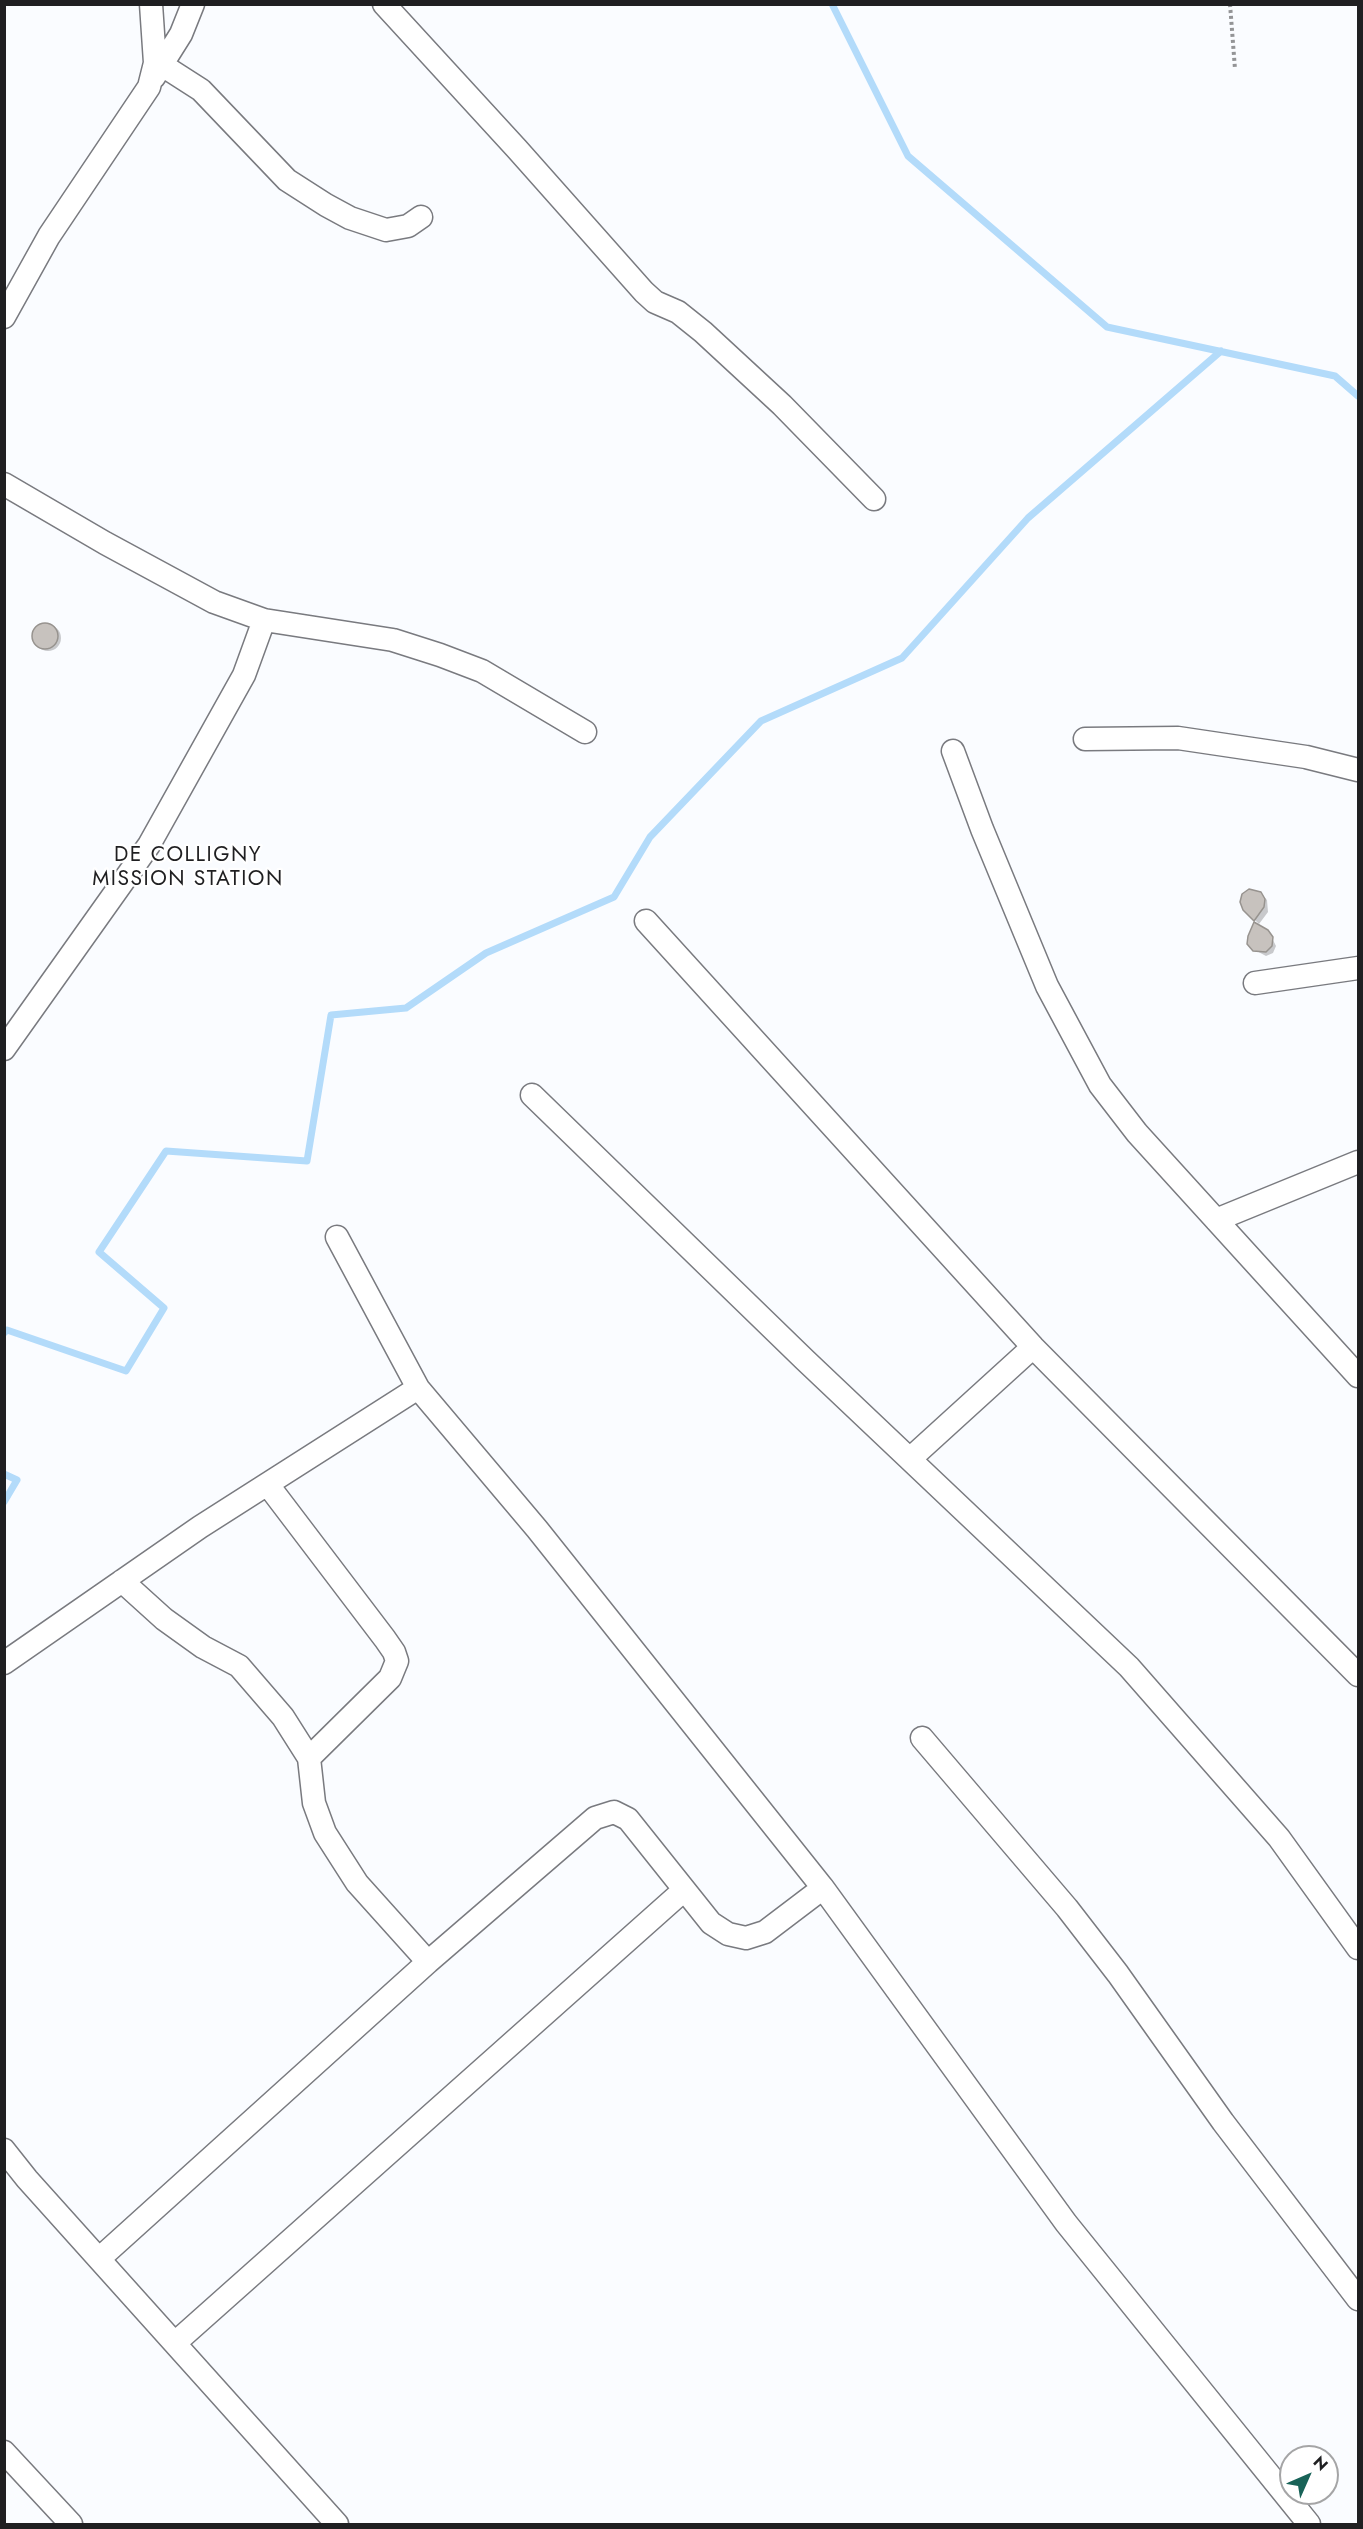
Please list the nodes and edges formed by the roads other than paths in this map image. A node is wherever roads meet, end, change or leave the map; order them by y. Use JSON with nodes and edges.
{"nodes":[{"id":1,"x":151,"y":4,"type":"edge"},
{"id":2,"x":193,"y":4,"type":"edge"},
{"id":3,"x":384,"y":4,"type":"edge"},
{"id":4,"x":157,"y":72,"type":"junction"},
{"id":5,"x":421,"y":217,"type":"dead end"},
{"id":6,"x":4,"y":317,"type":"edge"},
{"id":7,"x":4,"y":484,"type":"edge"},
{"id":8,"x":874,"y":499,"type":"dead end"},
{"id":9,"x":264,"y":620,"type":"junction"},
{"id":10,"x":585,"y":732,"type":"dead end"},
{"id":11,"x":1084,"y":739,"type":"dead end"},
{"id":12,"x":953,"y":751,"type":"dead end"},
{"id":13,"x":1359,"y":770,"type":"edge"},
{"id":14,"x":646,"y":921,"type":"dead end"},
{"id":15,"x":1359,"y":968,"type":"edge"},
{"id":16,"x":1255,"y":983,"type":"dead end"},
{"id":17,"x":4,"y":1049,"type":"edge"},
{"id":18,"x":532,"y":1095,"type":"dead end"},
{"id":19,"x":1359,"y":1162,"type":"edge"},
{"id":20,"x":1216,"y":1220,"type":"junction"},
{"id":21,"x":337,"y":1238,"type":"dead end"},
{"id":22,"x":1033,"y":1347,"type":"junction"},
{"id":23,"x":1359,"y":1376,"type":"edge"},
{"id":24,"x":418,"y":1388,"type":"junction"},
{"id":25,"x":911,"y":1458,"type":"junction"},
{"id":26,"x":268,"y":1485,"type":"junction"},
{"id":27,"x":122,"y":1581,"type":"junction"},
{"id":28,"x":4,"y":1663,"type":"edge"},
{"id":29,"x":1359,"y":1675,"type":"edge"},
{"id":30,"x":922,"y":1738,"type":"dead end"},
{"id":31,"x":309,"y":1758,"type":"junction"},
{"id":32,"x":823,"y":1888,"type":"junction"},
{"id":33,"x":684,"y":1890,"type":"junction"},
{"id":34,"x":1359,"y":1948,"type":"edge"},
{"id":35,"x":428,"y":1962,"type":"junction"},
{"id":36,"x":4,"y":2150,"type":"edge"},
{"id":37,"x":100,"y":2258,"type":"junction"},
{"id":38,"x":1359,"y":2299,"type":"edge"},
{"id":39,"x":176,"y":2343,"type":"junction"},
{"id":40,"x":4,"y":2452,"type":"edge"},
{"id":41,"x":71,"y":2524,"type":"edge"},
{"id":42,"x":337,"y":2524,"type":"edge"},
{"id":43,"x":1309,"y":2524,"type":"edge"}],
"edges":[{"from":1,"to":4,"type":"street"},
{"from":2,"to":4,"type":"street"},
{"from":3,"to":8,"type":"street"},
{"from":4,"to":5,"type":"street"},
{"from":4,"to":6,"type":"street"},
{"from":7,"to":9,"type":"street"},
{"from":9,"to":10,"type":"street"},
{"from":9,"to":17,"type":"street"},
{"from":11,"to":13,"type":"street"},
{"from":12,"to":20,"type":"street"},
{"from":14,"to":22,"type":"street"},
{"from":15,"to":16,"type":"street"},
{"from":18,"to":25,"type":"street"},
{"from":19,"to":20,"type":"street"},
{"from":20,"to":23,"type":"street"},
{"from":21,"to":24,"type":"street"},
{"from":22,"to":25,"type":"street"},
{"from":22,"to":29,"type":"street"},
{"from":24,"to":26,"type":"street"},
{"from":24,"to":32,"type":"street"},
{"from":25,"to":34,"type":"street"},
{"from":26,"to":27,"type":"street"},
{"from":26,"to":31,"type":"street"},
{"from":27,"to":28,"type":"street"},
{"from":27,"to":31,"type":"street"},
{"from":30,"to":38,"type":"street"},
{"from":31,"to":35,"type":"street"},
{"from":32,"to":33,"type":"street"},
{"from":32,"to":43,"type":"street"},
{"from":33,"to":35,"type":"street"},
{"from":33,"to":39,"type":"street"},
{"from":35,"to":37,"type":"street"},
{"from":36,"to":37,"type":"street"},
{"from":37,"to":39,"type":"street"},
{"from":39,"to":42,"type":"street"},
{"from":40,"to":41,"type":"street"}]}
